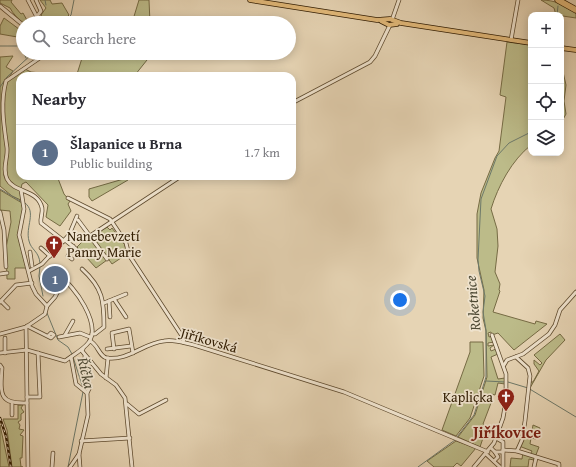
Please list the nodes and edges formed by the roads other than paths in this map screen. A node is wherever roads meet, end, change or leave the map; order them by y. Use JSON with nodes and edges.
{"nodes":[{"id":1,"x":28,"y":0,"type":"edge"},
{"id":2,"x":36,"y":0,"type":"edge"},
{"id":3,"x":250,"y":0,"type":"edge"},
{"id":4,"x":399,"y":0,"type":"edge"},
{"id":5,"x":518,"y":0,"type":"edge"},
{"id":6,"x":558,"y":0,"type":"edge"},
{"id":7,"x":565,"y":1,"type":"edge"},
{"id":8,"x":0,"y":6,"type":"edge"},
{"id":9,"x":575,"y":8,"type":"edge"},
{"id":10,"x":37,"y":16,"type":"edge"},
{"id":11,"x":38,"y":16,"type":"edge"},
{"id":12,"x":16,"y":19,"type":"edge"},
{"id":13,"x":389,"y":22,"type":"junction"},
{"id":14,"x":511,"y":40,"type":"junction"},
{"id":15,"x":528,"y":43,"type":"edge"},
{"id":16,"x":564,"y":48,"type":"edge"},
{"id":17,"x":576,"y":50,"type":"edge"},
{"id":18,"x":37,"y":60,"type":"edge"},
{"id":19,"x":20,"y":72,"type":"edge"},
{"id":20,"x":16,"y":74,"type":"edge"},
{"id":21,"x":296,"y":101,"type":"edge"},
{"id":22,"x":175,"y":180,"type":"edge"},
{"id":23,"x":20,"y":188,"type":"junction"},
{"id":24,"x":68,"y":198,"type":"dead end"},
{"id":25,"x":0,"y":212,"type":"edge"},
{"id":26,"x":77,"y":216,"type":"dead end"},
{"id":27,"x":78,"y":220,"type":"dead end"},
{"id":28,"x":111,"y":222,"type":"junction"},
{"id":29,"x":2,"y":230,"type":"edge"},
{"id":30,"x":69,"y":235,"type":"junction"},
{"id":31,"x":90,"y":236,"type":"junction"},
{"id":32,"x":64,"y":241,"type":"junction"},
{"id":33,"x":41,"y":248,"type":"dead end"},
{"id":34,"x":30,"y":252,"type":"dead end"},
{"id":35,"x":50,"y":256,"type":"junction"},
{"id":36,"x":108,"y":258,"type":"dead end"},
{"id":37,"x":72,"y":259,"type":"dead end"},
{"id":38,"x":6,"y":267,"type":"dead end"},
{"id":39,"x":30,"y":268,"type":"junction"},
{"id":40,"x":82,"y":269,"type":"dead end"},
{"id":41,"x":7,"y":273,"type":"dead end"},
{"id":42,"x":0,"y":274,"type":"edge"},
{"id":43,"x":32,"y":283,"type":"junction"},
{"id":44,"x":67,"y":283,"type":"junction"},
{"id":45,"x":58,"y":284,"type":"junction"},
{"id":46,"x":576,"y":292,"type":"edge"},
{"id":47,"x":126,"y":294,"type":"dead end"},
{"id":48,"x":114,"y":299,"type":"junction"},
{"id":49,"x":109,"y":301,"type":"junction"},
{"id":50,"x":0,"y":302,"type":"edge"},
{"id":51,"x":104,"y":303,"type":"junction"},
{"id":52,"x":47,"y":306,"type":"junction"},
{"id":53,"x":8,"y":308,"type":"dead end"},
{"id":54,"x":110,"y":317,"type":"dead end"},
{"id":55,"x":126,"y":317,"type":"dead end"},
{"id":56,"x":73,"y":321,"type":"dead end"},
{"id":57,"x":27,"y":327,"type":"junction"},
{"id":58,"x":0,"y":334,"type":"edge"},
{"id":59,"x":65,"y":334,"type":"junction"},
{"id":60,"x":492,"y":335,"type":"dead end"},
{"id":61,"x":48,"y":336,"type":"dead end"},
{"id":62,"x":91,"y":336,"type":"junction"},
{"id":63,"x":59,"y":337,"type":"dead end"},
{"id":64,"x":5,"y":338,"type":"dead end"},
{"id":65,"x":183,"y":342,"type":"junction"},
{"id":66,"x":131,"y":346,"type":"junction"},
{"id":67,"x":82,"y":349,"type":"junction"},
{"id":68,"x":107,"y":349,"type":"dead end"},
{"id":69,"x":114,"y":349,"type":"junction"},
{"id":70,"x":27,"y":350,"type":"junction"},
{"id":71,"x":0,"y":353,"type":"edge"},
{"id":72,"x":5,"y":353,"type":"junction"},
{"id":73,"x":38,"y":353,"type":"junction"},
{"id":74,"x":132,"y":353,"type":"junction"},
{"id":75,"x":73,"y":355,"type":"junction"},
{"id":76,"x":84,"y":355,"type":"junction"},
{"id":77,"x":516,"y":357,"type":"junction"},
{"id":78,"x":108,"y":358,"type":"junction"},
{"id":79,"x":0,"y":365,"type":"edge"},
{"id":80,"x":504,"y":365,"type":"junction"},
{"id":81,"x":106,"y":378,"type":"junction"},
{"id":82,"x":84,"y":391,"type":"junction"},
{"id":83,"x":27,"y":397,"type":"junction"},
{"id":84,"x":166,"y":400,"type":"dead end"},
{"id":85,"x":27,"y":403,"type":"junction"},
{"id":86,"x":12,"y":404,"type":"junction"},
{"id":87,"x":127,"y":404,"type":"junction"},
{"id":88,"x":12,"y":415,"type":"dead end"},
{"id":89,"x":130,"y":438,"type":"junction"},
{"id":90,"x":496,"y":438,"type":"junction"},
{"id":91,"x":81,"y":441,"type":"junction"},
{"id":92,"x":491,"y":448,"type":"junction"},
{"id":93,"x":503,"y":451,"type":"junction"},
{"id":94,"x":517,"y":451,"type":"junction"},
{"id":95,"x":495,"y":452,"type":"junction"},
{"id":96,"x":53,"y":453,"type":"dead end"},
{"id":97,"x":487,"y":453,"type":"junction"},
{"id":98,"x":79,"y":454,"type":"junction"},
{"id":99,"x":536,"y":458,"type":"junction"},
{"id":100,"x":494,"y":461,"type":"junction"},
{"id":101,"x":28,"y":467,"type":"edge"},
{"id":102,"x":52,"y":467,"type":"edge"},
{"id":103,"x":70,"y":467,"type":"edge"},
{"id":104,"x":80,"y":467,"type":"edge"},
{"id":105,"x":132,"y":467,"type":"edge"},
{"id":106,"x":474,"y":467,"type":"edge"},
{"id":107,"x":500,"y":467,"type":"edge"},
{"id":108,"x":503,"y":467,"type":"edge"},
{"id":109,"x":534,"y":467,"type":"edge"},
{"id":110,"x":559,"y":467,"type":"edge"}],
"edges":[{"from":1,"to":10,"type":"street"},
{"from":2,"to":11,"type":"street"},
{"from":3,"to":13,"type":"main road"},
{"from":4,"to":13,"type":"street"},
{"from":5,"to":14,"type":"street"},
{"from":6,"to":9,"type":"highway"},
{"from":7,"to":9,"type":"highway"},
{"from":8,"to":12,"type":"street"},
{"from":13,"to":14,"type":"main road"},
{"from":13,"to":21,"type":"street"},
{"from":14,"to":15,"type":"main road"},
{"from":16,"to":17,"type":"main road"},
{"from":18,"to":19,"type":"street"},
{"from":20,"to":23,"type":"street"},
{"from":22,"to":28,"type":"street"},
{"from":23,"to":32,"type":"street"},
{"from":23,"to":39,"type":"street"},
{"from":24,"to":28,"type":"street"},
{"from":25,"to":29,"type":"street"},
{"from":26,"to":30,"type":"street"},
{"from":27,"to":31,"type":"street"},
{"from":28,"to":31,"type":"street"},
{"from":28,"to":65,"type":"street"},
{"from":29,"to":38,"type":"street"},
{"from":30,"to":31,"type":"street"},
{"from":30,"to":32,"type":"street"},
{"from":31,"to":36,"type":"street"},
{"from":32,"to":35,"type":"street"},
{"from":32,"to":37,"type":"street"},
{"from":33,"to":35,"type":"street"},
{"from":34,"to":39,"type":"street"},
{"from":35,"to":39,"type":"street"},
{"from":39,"to":43,"type":"street"},
{"from":40,"to":51,"type":"street"},
{"from":41,"to":42,"type":"street"},
{"from":43,"to":50,"type":"street"},
{"from":43,"to":52,"type":"street"},
{"from":44,"to":45,"type":"street"},
{"from":44,"to":45,"type":"street"},
{"from":44,"to":62,"type":"street"},
{"from":45,"to":52,"type":"street"},
{"from":46,"to":77,"type":"street"},
{"from":47,"to":48,"type":"street"},
{"from":48,"to":49,"type":"street"},
{"from":48,"to":55,"type":"street"},
{"from":49,"to":51,"type":"street"},
{"from":49,"to":54,"type":"street"},
{"from":50,"to":53,"type":"street"},
{"from":51,"to":62,"type":"street"},
{"from":52,"to":57,"type":"street"},
{"from":56,"to":59,"type":"street"},
{"from":57,"to":58,"type":"street"},
{"from":57,"to":61,"type":"street"},
{"from":57,"to":70,"type":"street"},
{"from":59,"to":62,"type":"street"},
{"from":59,"to":63,"type":"street"},
{"from":60,"to":80,"type":"street"},
{"from":62,"to":67,"type":"street"},
{"from":62,"to":78,"type":"street"},
{"from":64,"to":72,"type":"street"},
{"from":65,"to":74,"type":"street","name":"Jiříkovská"},
{"from":65,"to":97,"type":"street","name":"Jiříkovská"},
{"from":66,"to":69,"type":"street"},
{"from":66,"to":69,"type":"street"},
{"from":66,"to":74,"type":"street"},
{"from":67,"to":75,"type":"street"},
{"from":67,"to":76,"type":"street"},
{"from":68,"to":69,"type":"street"},
{"from":70,"to":72,"type":"street"},
{"from":70,"to":73,"type":"street"},
{"from":70,"to":83,"type":"street"},
{"from":71,"to":72,"type":"street"},
{"from":73,"to":75,"type":"street"},
{"from":73,"to":83,"type":"street"},
{"from":74,"to":78,"type":"street","name":"Jiříkovská"},
{"from":75,"to":76,"type":"street"},
{"from":75,"to":82,"type":"street"},
{"from":76,"to":81,"type":"street"},
{"from":76,"to":82,"type":"street"},
{"from":77,"to":80,"type":"street"},
{"from":77,"to":94,"type":"street"},
{"from":78,"to":81,"type":"street"},
{"from":79,"to":86,"type":"street"},
{"from":80,"to":90,"type":"street"},
{"from":81,"to":87,"type":"street"},
{"from":82,"to":91,"type":"street"},
{"from":83,"to":85,"type":"street"},
{"from":84,"to":87,"type":"street"},
{"from":85,"to":86,"type":"street"},
{"from":85,"to":101,"type":"street"},
{"from":86,"to":88,"type":"street"},
{"from":87,"to":89,"type":"street"},
{"from":89,"to":91,"type":"street"},
{"from":89,"to":105,"type":"street"},
{"from":90,"to":92,"type":"street"},
{"from":90,"to":93,"type":"street"},
{"from":91,"to":98,"type":"street"},
{"from":92,"to":95,"type":"street"},
{"from":92,"to":97,"type":"street"},
{"from":93,"to":94,"type":"street"},
{"from":93,"to":95,"type":"street"},
{"from":93,"to":108,"type":"street"},
{"from":94,"to":99,"type":"street"},
{"from":95,"to":100,"type":"street"},
{"from":96,"to":102,"type":"street"},
{"from":97,"to":100,"type":"street","name":"Jiříkovská"},
{"from":97,"to":106,"type":"street"},
{"from":98,"to":103,"type":"street"},
{"from":98,"to":104,"type":"street"},
{"from":99,"to":109,"type":"street"},
{"from":99,"to":110,"type":"street"},
{"from":100,"to":107,"type":"street","name":"Jiříkovská"}]}
